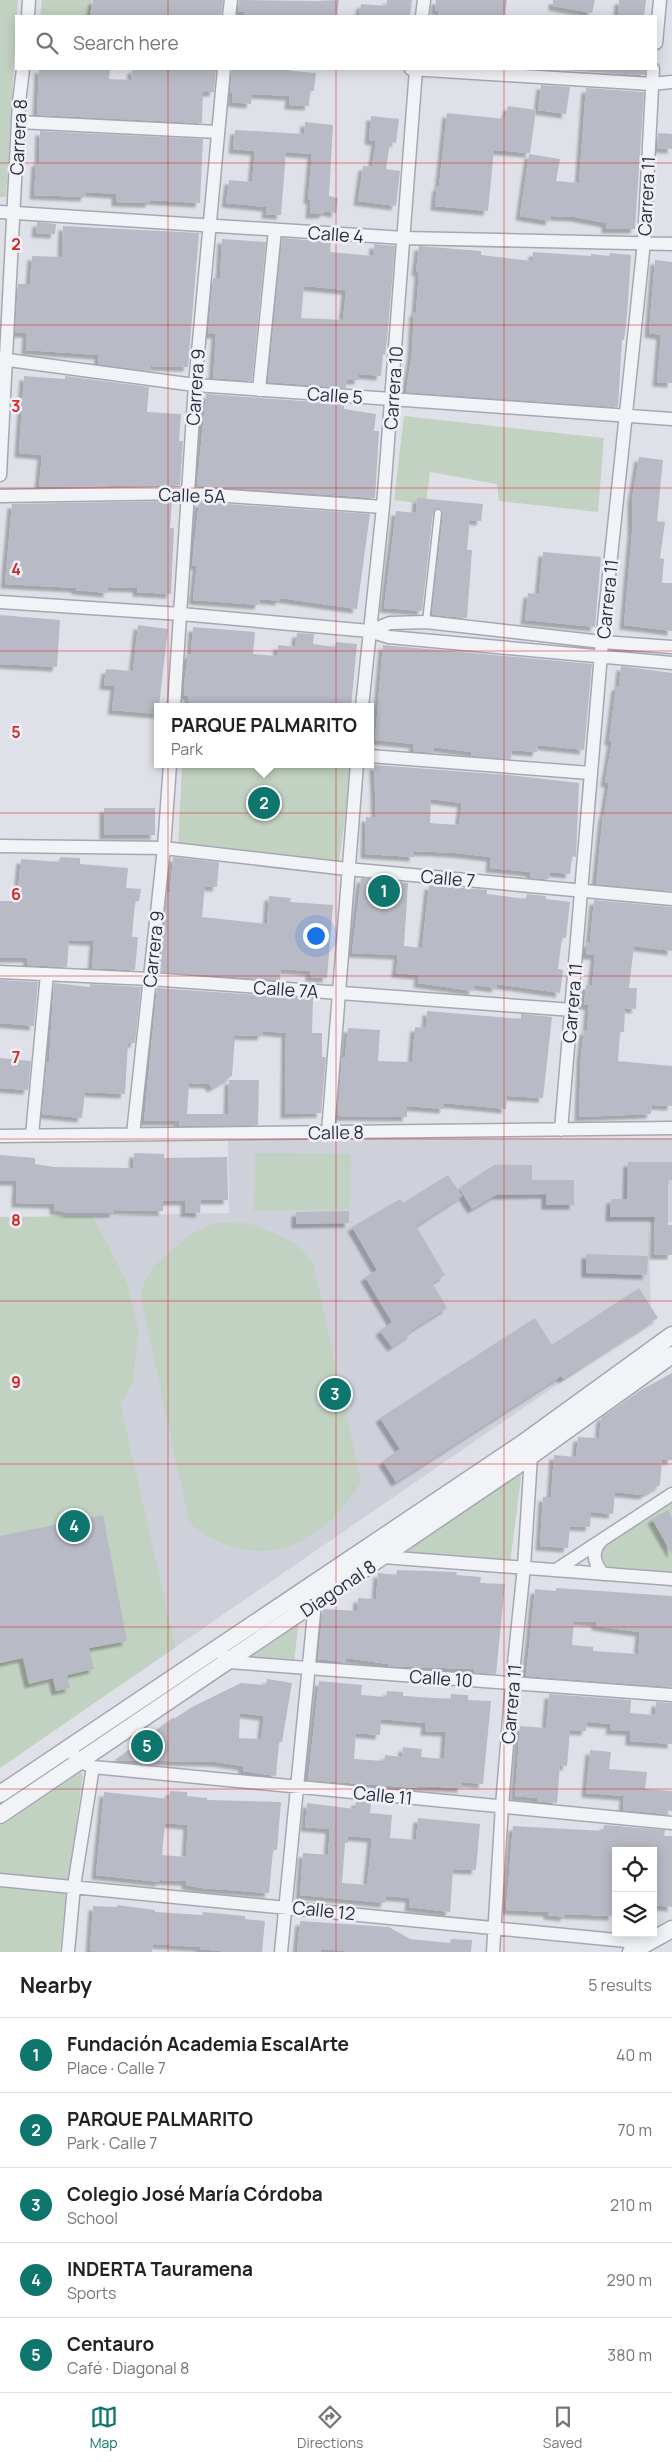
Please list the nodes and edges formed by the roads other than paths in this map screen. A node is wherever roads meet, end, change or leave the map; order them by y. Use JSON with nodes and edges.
{"nodes":[{"id":1,"x":29,"y":0,"type":"edge"},
{"id":2,"x":231,"y":0,"type":"edge"},
{"id":3,"x":424,"y":0,"type":"edge"},
{"id":4,"x":660,"y":0,"type":"edge"},
{"id":5,"x":28,"y":15,"type":"edge"},
{"id":6,"x":229,"y":15,"type":"edge"},
{"id":7,"x":422,"y":15,"type":"edge"},
{"id":8,"x":657,"y":32,"type":"edge"},
{"id":9,"x":23,"y":70,"type":"edge"},
{"id":10,"x":224,"y":70,"type":"edge"},
{"id":11,"x":416,"y":70,"type":"edge"},
{"id":12,"x":432,"y":70,"type":"edge"},
{"id":13,"x":653,"y":70,"type":"edge"},
{"id":14,"x":672,"y":82,"type":"edge"},
{"id":15,"x":651,"y":84,"type":"junction"},
{"id":16,"x":19,"y":122,"type":"junction"},
{"id":17,"x":218,"y":132,"type":"junction"},
{"id":18,"x":0,"y":212,"type":"edge"},
{"id":19,"x":13,"y":213,"type":"junction"},
{"id":20,"x":208,"y":226,"type":"junction"},
{"id":21,"x":275,"y":230,"type":"junction"},
{"id":22,"x":404,"y":238,"type":"junction"},
{"id":23,"x":644,"y":242,"type":"junction"},
{"id":24,"x":672,"y":244,"type":"edge"},
{"id":25,"x":3,"y":360,"type":"edge"},
{"id":26,"x":194,"y":385,"type":"junction"},
{"id":27,"x":259,"y":390,"type":"junction"},
{"id":28,"x":392,"y":399,"type":"junction"},
{"id":29,"x":627,"y":416,"type":"junction"},
{"id":30,"x":672,"y":419,"type":"edge"},
{"id":31,"x":0,"y":475,"type":"edge"},
{"id":32,"x":187,"y":493,"type":"junction"},
{"id":33,"x":0,"y":496,"type":"edge"},
{"id":34,"x":383,"y":507,"type":"junction"},
{"id":35,"x":438,"y":513,"type":"dead end"},
{"id":36,"x":0,"y":602,"type":"edge"},
{"id":37,"x":182,"y":614,"type":"junction"},
{"id":38,"x":426,"y":622,"type":"junction"},
{"id":39,"x":368,"y":631,"type":"junction"},
{"id":40,"x":602,"y":642,"type":"junction"},
{"id":41,"x":672,"y":647,"type":"edge"},
{"id":42,"x":602,"y":657,"type":"junction"},
{"id":43,"x":672,"y":663,"type":"edge"},
{"id":44,"x":174,"y":703,"type":"edge"},
{"id":45,"x":362,"y":703,"type":"edge"},
{"id":46,"x":374,"y":756,"type":"edge"},
{"id":47,"x":170,"y":768,"type":"edge"},
{"id":48,"x":357,"y":768,"type":"edge"},
{"id":49,"x":590,"y":773,"type":"junction"},
{"id":50,"x":0,"y":846,"type":"edge"},
{"id":51,"x":164,"y":848,"type":"junction"},
{"id":52,"x":347,"y":869,"type":"junction"},
{"id":53,"x":580,"y":889,"type":"junction"},
{"id":54,"x":672,"y":898,"type":"edge"},
{"id":55,"x":0,"y":972,"type":"edge"},
{"id":56,"x":47,"y":974,"type":"junction"},
{"id":57,"x":150,"y":979,"type":"junction"},
{"id":58,"x":338,"y":993,"type":"junction"},
{"id":59,"x":573,"y":1010,"type":"junction"},
{"id":60,"x":672,"y":1128,"type":"edge"},
{"id":61,"x":561,"y":1130,"type":"junction"},
{"id":62,"x":328,"y":1132,"type":"junction"},
{"id":63,"x":133,"y":1134,"type":"junction"},
{"id":64,"x":32,"y":1135,"type":"junction"},
{"id":65,"x":0,"y":1136,"type":"edge"},
{"id":66,"x":672,"y":1335,"type":"edge"},
{"id":67,"x":672,"y":1355,"type":"edge"},
{"id":68,"x":527,"y":1450,"type":"junction"},
{"id":69,"x":672,"y":1494,"type":"edge"},
{"id":70,"x":603,"y":1539,"type":"junction"},
{"id":71,"x":383,"y":1557,"type":"junction"},
{"id":72,"x":524,"y":1567,"type":"junction"},
{"id":73,"x":556,"y":1570,"type":"junction"},
{"id":74,"x":603,"y":1574,"type":"junction"},
{"id":75,"x":672,"y":1579,"type":"edge"},
{"id":76,"x":306,"y":1588,"type":"junction"},
{"id":77,"x":315,"y":1603,"type":"junction"},
{"id":78,"x":218,"y":1648,"type":"junction"},
{"id":79,"x":228,"y":1662,"type":"junction"},
{"id":80,"x":308,"y":1668,"type":"junction"},
{"id":81,"x":512,"y":1683,"type":"junction"},
{"id":82,"x":672,"y":1695,"type":"edge"},
{"id":83,"x":68,"y":1749,"type":"junction"},
{"id":84,"x":87,"y":1764,"type":"junction"},
{"id":85,"x":297,"y":1787,"type":"junction"},
{"id":86,"x":0,"y":1794,"type":"edge"},
{"id":87,"x":502,"y":1806,"type":"junction"},
{"id":88,"x":0,"y":1815,"type":"edge"},
{"id":89,"x":672,"y":1823,"type":"edge"},
{"id":90,"x":0,"y":1880,"type":"edge"},
{"id":91,"x":74,"y":1886,"type":"junction"},
{"id":92,"x":285,"y":1906,"type":"junction"},
{"id":93,"x":496,"y":1927,"type":"junction"},
{"id":94,"x":672,"y":1929,"type":"edge"},
{"id":95,"x":647,"y":1943,"type":"junction"},
{"id":96,"x":68,"y":1952,"type":"edge"},
{"id":97,"x":281,"y":1952,"type":"edge"},
{"id":98,"x":493,"y":1952,"type":"edge"},
{"id":99,"x":631,"y":1952,"type":"edge"}],
"edges":[{"from":1,"to":5,"type":"street"},
{"from":2,"to":6,"type":"street"},
{"from":3,"to":7,"type":"street"},
{"from":4,"to":8,"type":"street"},
{"from":9,"to":16,"type":"street","name":"Carrera 8"},
{"from":10,"to":17,"type":"street","name":"Carrera 9"},
{"from":11,"to":22,"type":"street","name":"Carrera 10"},
{"from":12,"to":15,"type":"street"},
{"from":13,"to":15,"type":"street","name":"Carrera 11"},
{"from":14,"to":15,"type":"street"},
{"from":15,"to":23,"type":"street","name":"Carrera 11"},
{"from":16,"to":17,"type":"street"},
{"from":16,"to":19,"type":"street","name":"Carrera 8"},
{"from":17,"to":20,"type":"street","name":"Carrera 9"},
{"from":18,"to":19,"type":"street","name":"Calle 4"},
{"from":19,"to":20,"type":"street","name":"Calle 4"},
{"from":19,"to":25,"type":"street","name":"Carrera 8"},
{"from":20,"to":21,"type":"street","name":"Calle 4"},
{"from":20,"to":26,"type":"street","name":"Carrera 9"},
{"from":21,"to":22,"type":"street","name":"Calle 4"},
{"from":21,"to":27,"type":"street"},
{"from":22,"to":23,"type":"street","name":"Calle 4"},
{"from":22,"to":28,"type":"street","name":"Carrera 10"},
{"from":23,"to":24,"type":"street","name":"Calle 4"},
{"from":23,"to":29,"type":"street","name":"Carrera 11"},
{"from":25,"to":26,"type":"street","name":"Calle 5"},
{"from":25,"to":31,"type":"street","name":"Carrera 8"},
{"from":26,"to":27,"type":"street","name":"Calle 5"},
{"from":26,"to":32,"type":"street","name":"Carrera 9"},
{"from":27,"to":28,"type":"street","name":"Calle 5"},
{"from":28,"to":29,"type":"street","name":"Calle 5"},
{"from":28,"to":34,"type":"street","name":"Carrera 10"},
{"from":29,"to":30,"type":"street","name":"Calle 5"},
{"from":29,"to":40,"type":"street","name":"Carrera 11"},
{"from":32,"to":33,"type":"street","name":"Calle 5A"},
{"from":32,"to":34,"type":"street","name":"Calle 5A"},
{"from":32,"to":37,"type":"street","name":"Carrera 9"},
{"from":34,"to":39,"type":"street","name":"Carrera 10"},
{"from":35,"to":38,"type":"lane"},
{"from":36,"to":37,"type":"street"},
{"from":37,"to":39,"type":"street"},
{"from":37,"to":44,"type":"street","name":"Carrera 9"},
{"from":38,"to":39,"type":"street"},
{"from":38,"to":40,"type":"street"},
{"from":39,"to":42,"type":"street"},
{"from":39,"to":45,"type":"street","name":"Carrera 10"},
{"from":40,"to":41,"type":"street"},
{"from":40,"to":42,"type":"street","name":"Carrera 11"},
{"from":42,"to":43,"type":"street"},
{"from":42,"to":49,"type":"street","name":"Carrera 11"},
{"from":46,"to":49,"type":"street"},
{"from":47,"to":51,"type":"street","name":"Carrera 9"},
{"from":48,"to":52,"type":"street"},
{"from":49,"to":53,"type":"street","name":"Carrera 11"},
{"from":50,"to":51,"type":"street","name":"Calle 7"},
{"from":51,"to":52,"type":"street","name":"Calle 7"},
{"from":51,"to":57,"type":"street","name":"Carrera 9"},
{"from":52,"to":53,"type":"street","name":"Calle 7"},
{"from":52,"to":58,"type":"street"},
{"from":53,"to":54,"type":"street","name":"Calle 7"},
{"from":53,"to":59,"type":"street","name":"Carrera 11"},
{"from":55,"to":56,"type":"street","name":"Calle 7A"},
{"from":56,"to":57,"type":"street","name":"Calle 7A"},
{"from":56,"to":64,"type":"street"},
{"from":57,"to":58,"type":"street","name":"Calle 7A"},
{"from":57,"to":63,"type":"street","name":"Carrera 9"},
{"from":58,"to":59,"type":"street","name":"Calle 7A"},
{"from":58,"to":62,"type":"street"},
{"from":59,"to":61,"type":"street","name":"Carrera 11"},
{"from":60,"to":61,"type":"street","name":"Calle 8"},
{"from":61,"to":62,"type":"street","name":"Calle 8"},
{"from":62,"to":63,"type":"street","name":"Calle 8"},
{"from":63,"to":64,"type":"street","name":"Calle 8"},
{"from":64,"to":65,"type":"street","name":"Calle 8"},
{"from":66,"to":68,"type":"street","name":"Diagonal 8"},
{"from":67,"to":68,"type":"street","name":"Diagonal 8"},
{"from":68,"to":71,"type":"street","name":"Diagonal 8"},
{"from":68,"to":72,"type":"street","name":"Carrera 11"},
{"from":68,"to":76,"type":"street","name":"Diagonal 8"},
{"from":69,"to":70,"type":"street"},
{"from":70,"to":73,"type":"street"},
{"from":70,"to":74,"type":"street"},
{"from":71,"to":72,"type":"street"},
{"from":71,"to":77,"type":"street","name":"Diagonal 8"},
{"from":72,"to":73,"type":"street"},
{"from":72,"to":81,"type":"street","name":"Carrera 11"},
{"from":73,"to":74,"type":"street"},
{"from":74,"to":75,"type":"street"},
{"from":76,"to":77,"type":"street"},
{"from":76,"to":78,"type":"street","name":"Diagonal 8"},
{"from":77,"to":79,"type":"street","name":"Diagonal 8"},
{"from":77,"to":80,"type":"street"},
{"from":78,"to":79,"type":"street"},
{"from":78,"to":83,"type":"street","name":"Diagonal 8"},
{"from":79,"to":80,"type":"street","name":"Calle 10"},
{"from":79,"to":84,"type":"street","name":"Diagonal 8"},
{"from":80,"to":81,"type":"street","name":"Calle 10"},
{"from":80,"to":85,"type":"street"},
{"from":81,"to":82,"type":"street","name":"Calle 10"},
{"from":81,"to":87,"type":"street","name":"Carrera 11"},
{"from":83,"to":84,"type":"street"},
{"from":83,"to":86,"type":"street","name":"Diagonal 8"},
{"from":84,"to":85,"type":"street","name":"Calle 11"},
{"from":84,"to":88,"type":"street","name":"Diagonal 8"},
{"from":84,"to":91,"type":"street"},
{"from":85,"to":87,"type":"street","name":"Calle 11"},
{"from":85,"to":92,"type":"street"},
{"from":87,"to":89,"type":"street","name":"Calle 11"},
{"from":87,"to":93,"type":"street","name":"Carrera 11"},
{"from":90,"to":91,"type":"street","name":"Calle 12"},
{"from":91,"to":92,"type":"street","name":"Calle 12"},
{"from":91,"to":96,"type":"street"},
{"from":92,"to":93,"type":"street","name":"Calle 12"},
{"from":92,"to":97,"type":"street"},
{"from":93,"to":95,"type":"street","name":"Calle 12"},
{"from":93,"to":98,"type":"street","name":"Carrera 11"},
{"from":94,"to":95,"type":"street"},
{"from":95,"to":99,"type":"street"}]}
